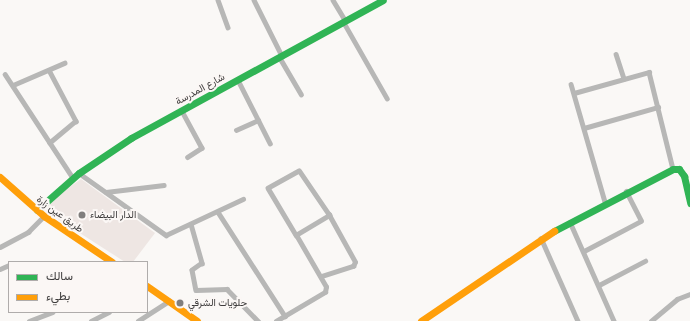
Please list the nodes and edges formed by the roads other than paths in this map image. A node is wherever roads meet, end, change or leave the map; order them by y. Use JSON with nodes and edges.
{"nodes":[{"id":1,"x":219,"y":0,"type":"edge"},
{"id":2,"x":254,"y":0,"type":"edge"},
{"id":3,"x":333,"y":0,"type":"edge"},
{"id":4,"x":383,"y":0,"type":"edge"},
{"id":5,"x":344,"y":21,"type":"junction"},
{"id":6,"x":228,"y":27,"type":"dead end"},
{"id":7,"x":616,"y":54,"type":"dead end"},
{"id":8,"x":281,"y":57,"type":"junction"},
{"id":9,"x":64,"y":63,"type":"dead end"},
{"id":10,"x":49,"y":70,"type":"junction"},
{"id":11,"x":5,"y":74,"type":"dead end"},
{"id":12,"x":624,"y":79,"type":"junction"},
{"id":13,"x":238,"y":80,"type":"junction"},
{"id":14,"x":571,"y":84,"type":"dead end"},
{"id":15,"x":13,"y":85,"type":"junction"},
{"id":16,"x":574,"y":93,"type":"junction"},
{"id":17,"x":301,"y":94,"type":"dead end"},
{"id":18,"x":387,"y":98,"type":"dead end"},
{"id":19,"x":658,"y":107,"type":"junction"},
{"id":20,"x":182,"y":111,"type":"junction"},
{"id":21,"x":258,"y":120,"type":"junction"},
{"id":22,"x":584,"y":128,"type":"junction"},
{"id":23,"x":236,"y":130,"type":"dead end"},
{"id":24,"x":50,"y":143,"type":"junction"},
{"id":25,"x":270,"y":143,"type":"dead end"},
{"id":26,"x":188,"y":157,"type":"dead end"},
{"id":27,"x":673,"y":169,"type":"junction"},
{"id":28,"x":79,"y":173,"type":"junction"},
{"id":29,"x":0,"y":177,"type":"edge"},
{"id":30,"x":73,"y":178,"type":"junction"},
{"id":31,"x":164,"y":185,"type":"dead end"},
{"id":32,"x":106,"y":192,"type":"junction"},
{"id":33,"x":626,"y":192,"type":"junction"},
{"id":34,"x":242,"y":199,"type":"dead end"},
{"id":35,"x":605,"y":202,"type":"junction"},
{"id":36,"x":690,"y":202,"type":"edge"},
{"id":37,"x":37,"y":210,"type":"junction"},
{"id":38,"x":218,"y":212,"type":"junction"},
{"id":39,"x":328,"y":215,"type":"junction"},
{"id":40,"x":44,"y":216,"type":"junction"},
{"id":41,"x":570,"y":222,"type":"junction"},
{"id":42,"x":191,"y":224,"type":"junction"},
{"id":43,"x":296,"y":235,"type":"junction"},
{"id":44,"x":541,"y":238,"type":"junction"},
{"id":45,"x":0,"y":247,"type":"edge"},
{"id":46,"x":584,"y":251,"type":"junction"},
{"id":47,"x":111,"y":261,"type":"edge"},
{"id":48,"x":645,"y":261,"type":"dead end"},
{"id":49,"x":322,"y":276,"type":"junction"},
{"id":50,"x":599,"y":284,"type":"junction"},
{"id":51,"x":148,"y":287,"type":"edge"},
{"id":52,"x":690,"y":290,"type":"edge"},
{"id":53,"x":690,"y":294,"type":"edge"},
{"id":54,"x":169,"y":301,"type":"junction"},
{"id":55,"x":36,"y":313,"type":"edge"},
{"id":56,"x":49,"y":313,"type":"edge"},
{"id":57,"x":107,"y":313,"type":"edge"},
{"id":58,"x":285,"y":316,"type":"junction"},
{"id":59,"x":38,"y":317,"type":"junction"},
{"id":60,"x":29,"y":321,"type":"edge"},
{"id":61,"x":91,"y":321,"type":"edge"},
{"id":62,"x":138,"y":321,"type":"edge"},
{"id":63,"x":197,"y":321,"type":"edge"},
{"id":64,"x":258,"y":321,"type":"edge"},
{"id":65,"x":276,"y":321,"type":"edge"},
{"id":66,"x":421,"y":321,"type":"edge"},
{"id":67,"x":578,"y":321,"type":"edge"},
{"id":68,"x":614,"y":321,"type":"edge"},
{"id":69,"x":651,"y":321,"type":"edge"}],
"edges":[{"from":1,"to":6,"type":"street"},
{"from":2,"to":8,"type":"street"},
{"from":3,"to":5,"type":"street"},
{"from":4,"to":5,"type":"street","name":"شارع المدرسة"},
{"from":5,"to":8,"type":"street","name":"شارع المدرسة"},
{"from":5,"to":18,"type":"street"},
{"from":7,"to":12,"type":"street"},
{"from":8,"to":13,"type":"street","name":"شارع المدرسة"},
{"from":8,"to":17,"type":"street"},
{"from":9,"to":10,"type":"street"},
{"from":10,"to":15,"type":"street"},
{"from":10,"to":24,"type":"street"},
{"from":11,"to":15,"type":"street"},
{"from":12,"to":16,"type":"street"},
{"from":12,"to":19,"type":"street"},
{"from":13,"to":20,"type":"street","name":"شارع المدرسة"},
{"from":13,"to":21,"type":"street"},
{"from":14,"to":16,"type":"street"},
{"from":15,"to":24,"type":"street"},
{"from":16,"to":22,"type":"street"},
{"from":19,"to":22,"type":"street"},
{"from":19,"to":27,"type":"street"},
{"from":20,"to":26,"type":"street"},
{"from":20,"to":28,"type":"street","name":"شارع المدرسة"},
{"from":21,"to":23,"type":"street"},
{"from":21,"to":25,"type":"street"},
{"from":22,"to":35,"type":"street"},
{"from":24,"to":30,"type":"street"},
{"from":27,"to":33,"type":"street"},
{"from":27,"to":36,"type":"street"},
{"from":28,"to":30,"type":"street","name":"شارع المدرسة"},
{"from":28,"to":32,"type":"street"},
{"from":29,"to":37,"type":"street","name":"طريق عين زارة"},
{"from":30,"to":37,"type":"street","name":"شارع المدرسة"},
{"from":31,"to":32,"type":"street"},
{"from":32,"to":42,"type":"street"},
{"from":33,"to":35,"type":"street"},
{"from":33,"to":46,"type":"street"},
{"from":34,"to":38,"type":"street"},
{"from":35,"to":41,"type":"street"},
{"from":37,"to":40,"type":"street","name":"طريق عين زارة"},
{"from":38,"to":42,"type":"street"},
{"from":38,"to":58,"type":"street"},
{"from":39,"to":43,"type":"street"},
{"from":39,"to":43,"type":"street"},
{"from":39,"to":49,"type":"street"},
{"from":40,"to":45,"type":"street"},
{"from":40,"to":47,"type":"street","name":"طريق عين زارة"},
{"from":41,"to":44,"type":"street"},
{"from":41,"to":46,"type":"street"},
{"from":42,"to":64,"type":"street"},
{"from":43,"to":49,"type":"street"},
{"from":44,"to":66,"type":"street"},
{"from":44,"to":67,"type":"street"},
{"from":46,"to":50,"type":"street"},
{"from":48,"to":50,"type":"street"},
{"from":49,"to":58,"type":"street"},
{"from":50,"to":68,"type":"street"},
{"from":51,"to":54,"type":"street"},
{"from":52,"to":53,"type":"street"},
{"from":53,"to":69,"type":"street"},
{"from":54,"to":62,"type":"street"},
{"from":54,"to":63,"type":"street"},
{"from":55,"to":59,"type":"street"},
{"from":56,"to":59,"type":"street"},
{"from":57,"to":61,"type":"street"},
{"from":58,"to":65,"type":"street"},
{"from":59,"to":60,"type":"street"}]}
